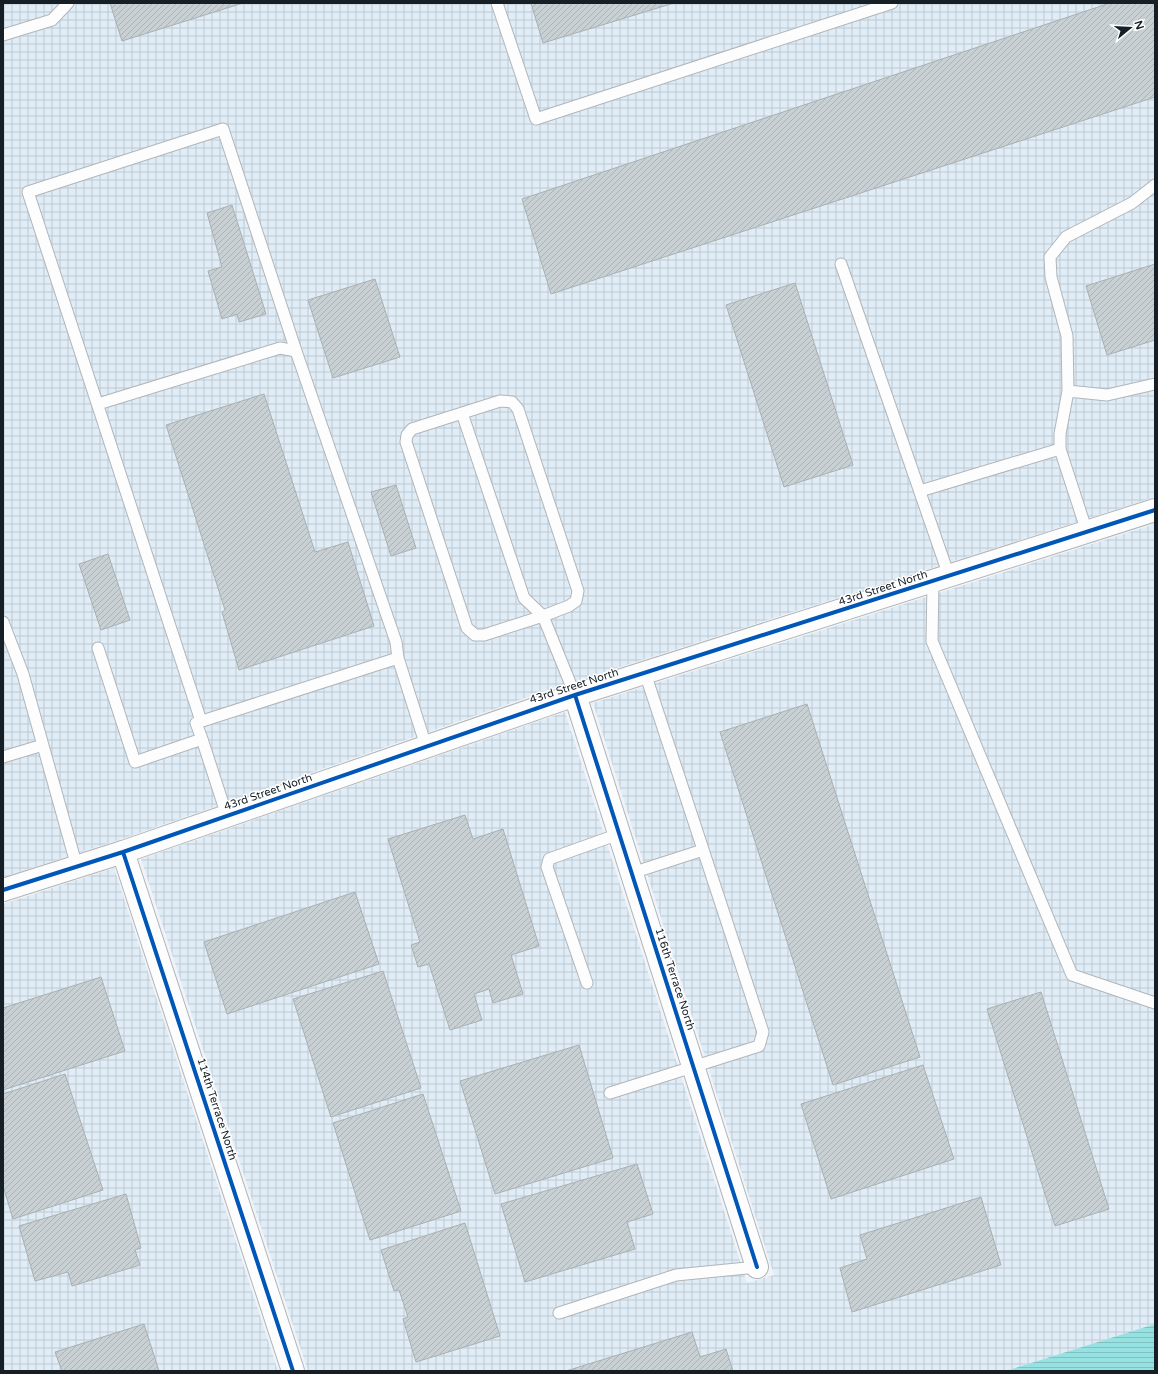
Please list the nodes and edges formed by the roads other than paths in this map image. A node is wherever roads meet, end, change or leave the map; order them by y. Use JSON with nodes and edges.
{"nodes":[{"id":1,"x":68,"y":3,"type":"edge"},
{"id":2,"x":497,"y":3,"type":"edge"},
{"id":3,"x":892,"y":3,"type":"edge"},
{"id":4,"x":3,"y":35,"type":"edge"},
{"id":5,"x":1155,"y":185,"type":"edge"},
{"id":6,"x":841,"y":264,"type":"dead end"},
{"id":7,"x":296,"y":351,"type":"junction"},
{"id":8,"x":1155,"y":384,"type":"edge"},
{"id":9,"x":1068,"y":391,"type":"junction"},
{"id":10,"x":98,"y":404,"type":"junction"},
{"id":11,"x":462,"y":413,"type":"junction"},
{"id":12,"x":1060,"y":449,"type":"junction"},
{"id":13,"x":920,"y":491,"type":"junction"},
{"id":14,"x":1155,"y":510,"type":"edge"},
{"id":15,"x":1087,"y":532,"type":"junction"},
{"id":16,"x":941,"y":578,"type":"junction"},
{"id":17,"x":543,"y":616,"type":"junction"},
{"id":18,"x":3,"y":622,"type":"edge"},
{"id":19,"x":98,"y":648,"type":"dead end"},
{"id":20,"x":398,"y":658,"type":"junction"},
{"id":21,"x":644,"y":673,"type":"junction"},
{"id":22,"x":575,"y":695,"type":"junction"},
{"id":23,"x":201,"y":721,"type":"junction"},
{"id":24,"x":202,"y":739,"type":"junction"},
{"id":25,"x":43,"y":745,"type":"junction"},
{"id":26,"x":426,"y":746,"type":"junction"},
{"id":27,"x":3,"y":756,"type":"edge"},
{"id":28,"x":227,"y":816,"type":"junction"},
{"id":29,"x":619,"y":834,"type":"junction"},
{"id":30,"x":703,"y":850,"type":"junction"},
{"id":31,"x":123,"y":852,"type":"junction"},
{"id":32,"x":77,"y":867,"type":"junction"},
{"id":33,"x":632,"y":873,"type":"junction"},
{"id":34,"x":3,"y":890,"type":"edge"},
{"id":35,"x":587,"y":983,"type":"dead end"},
{"id":36,"x":1155,"y":1003,"type":"edge"},
{"id":37,"x":693,"y":1066,"type":"junction"},
{"id":38,"x":610,"y":1093,"type":"dead end"},
{"id":39,"x":757,"y":1267,"type":"joint"},
{"id":40,"x":559,"y":1313,"type":"dead end"},
{"id":41,"x":293,"y":1371,"type":"edge"}],
"edges":[{"from":1,"to":4,"type":"lane"},
{"from":2,"to":3,"type":"lane"},
{"from":5,"to":9,"type":"lane"},
{"from":6,"to":13,"type":"lane"},
{"from":7,"to":10,"type":"lane"},
{"from":7,"to":10,"type":"lane"},
{"from":7,"to":20,"type":"lane"},
{"from":8,"to":9,"type":"lane"},
{"from":9,"to":12,"type":"lane"},
{"from":10,"to":23,"type":"lane"},
{"from":11,"to":17,"type":"lane"},
{"from":11,"to":17,"type":"lane"},
{"from":11,"to":17,"type":"lane"},
{"from":12,"to":13,"type":"lane"},
{"from":12,"to":15,"type":"lane"},
{"from":13,"to":16,"type":"lane"},
{"from":14,"to":15,"type":"street","name":"43rd Street North"},
{"from":15,"to":16,"type":"street","name":"43rd Street North"},
{"from":16,"to":21,"type":"street","name":"43rd Street North"},
{"from":16,"to":36,"type":"lane"},
{"from":17,"to":22,"type":"lane"},
{"from":18,"to":25,"type":"lane"},
{"from":19,"to":24,"type":"lane"},
{"from":20,"to":23,"type":"lane"},
{"from":20,"to":26,"type":"lane"},
{"from":21,"to":22,"type":"street","name":"43rd Street North"},
{"from":21,"to":30,"type":"lane"},
{"from":22,"to":26,"type":"street","name":"43rd Street North"},
{"from":22,"to":29,"type":"street","name":"116th Terrace North"},
{"from":23,"to":24,"type":"lane"},
{"from":24,"to":28,"type":"lane"},
{"from":25,"to":27,"type":"lane"},
{"from":25,"to":32,"type":"lane"},
{"from":26,"to":28,"type":"street","name":"43rd Street North"},
{"from":28,"to":31,"type":"street","name":"43rd Street North"},
{"from":29,"to":33,"type":"street","name":"116th Terrace North"},
{"from":29,"to":35,"type":"lane"},
{"from":30,"to":33,"type":"lane"},
{"from":30,"to":37,"type":"lane"},
{"from":31,"to":32,"type":"street","name":"43rd Street North"},
{"from":31,"to":41,"type":"street","name":"114th Terrace North"},
{"from":32,"to":34,"type":"street","name":"43rd Street North"},
{"from":33,"to":37,"type":"street","name":"116th Terrace North"},
{"from":37,"to":38,"type":"lane"},
{"from":37,"to":39,"type":"street","name":"116th Terrace North"},
{"from":39,"to":40,"type":"lane"}]}
